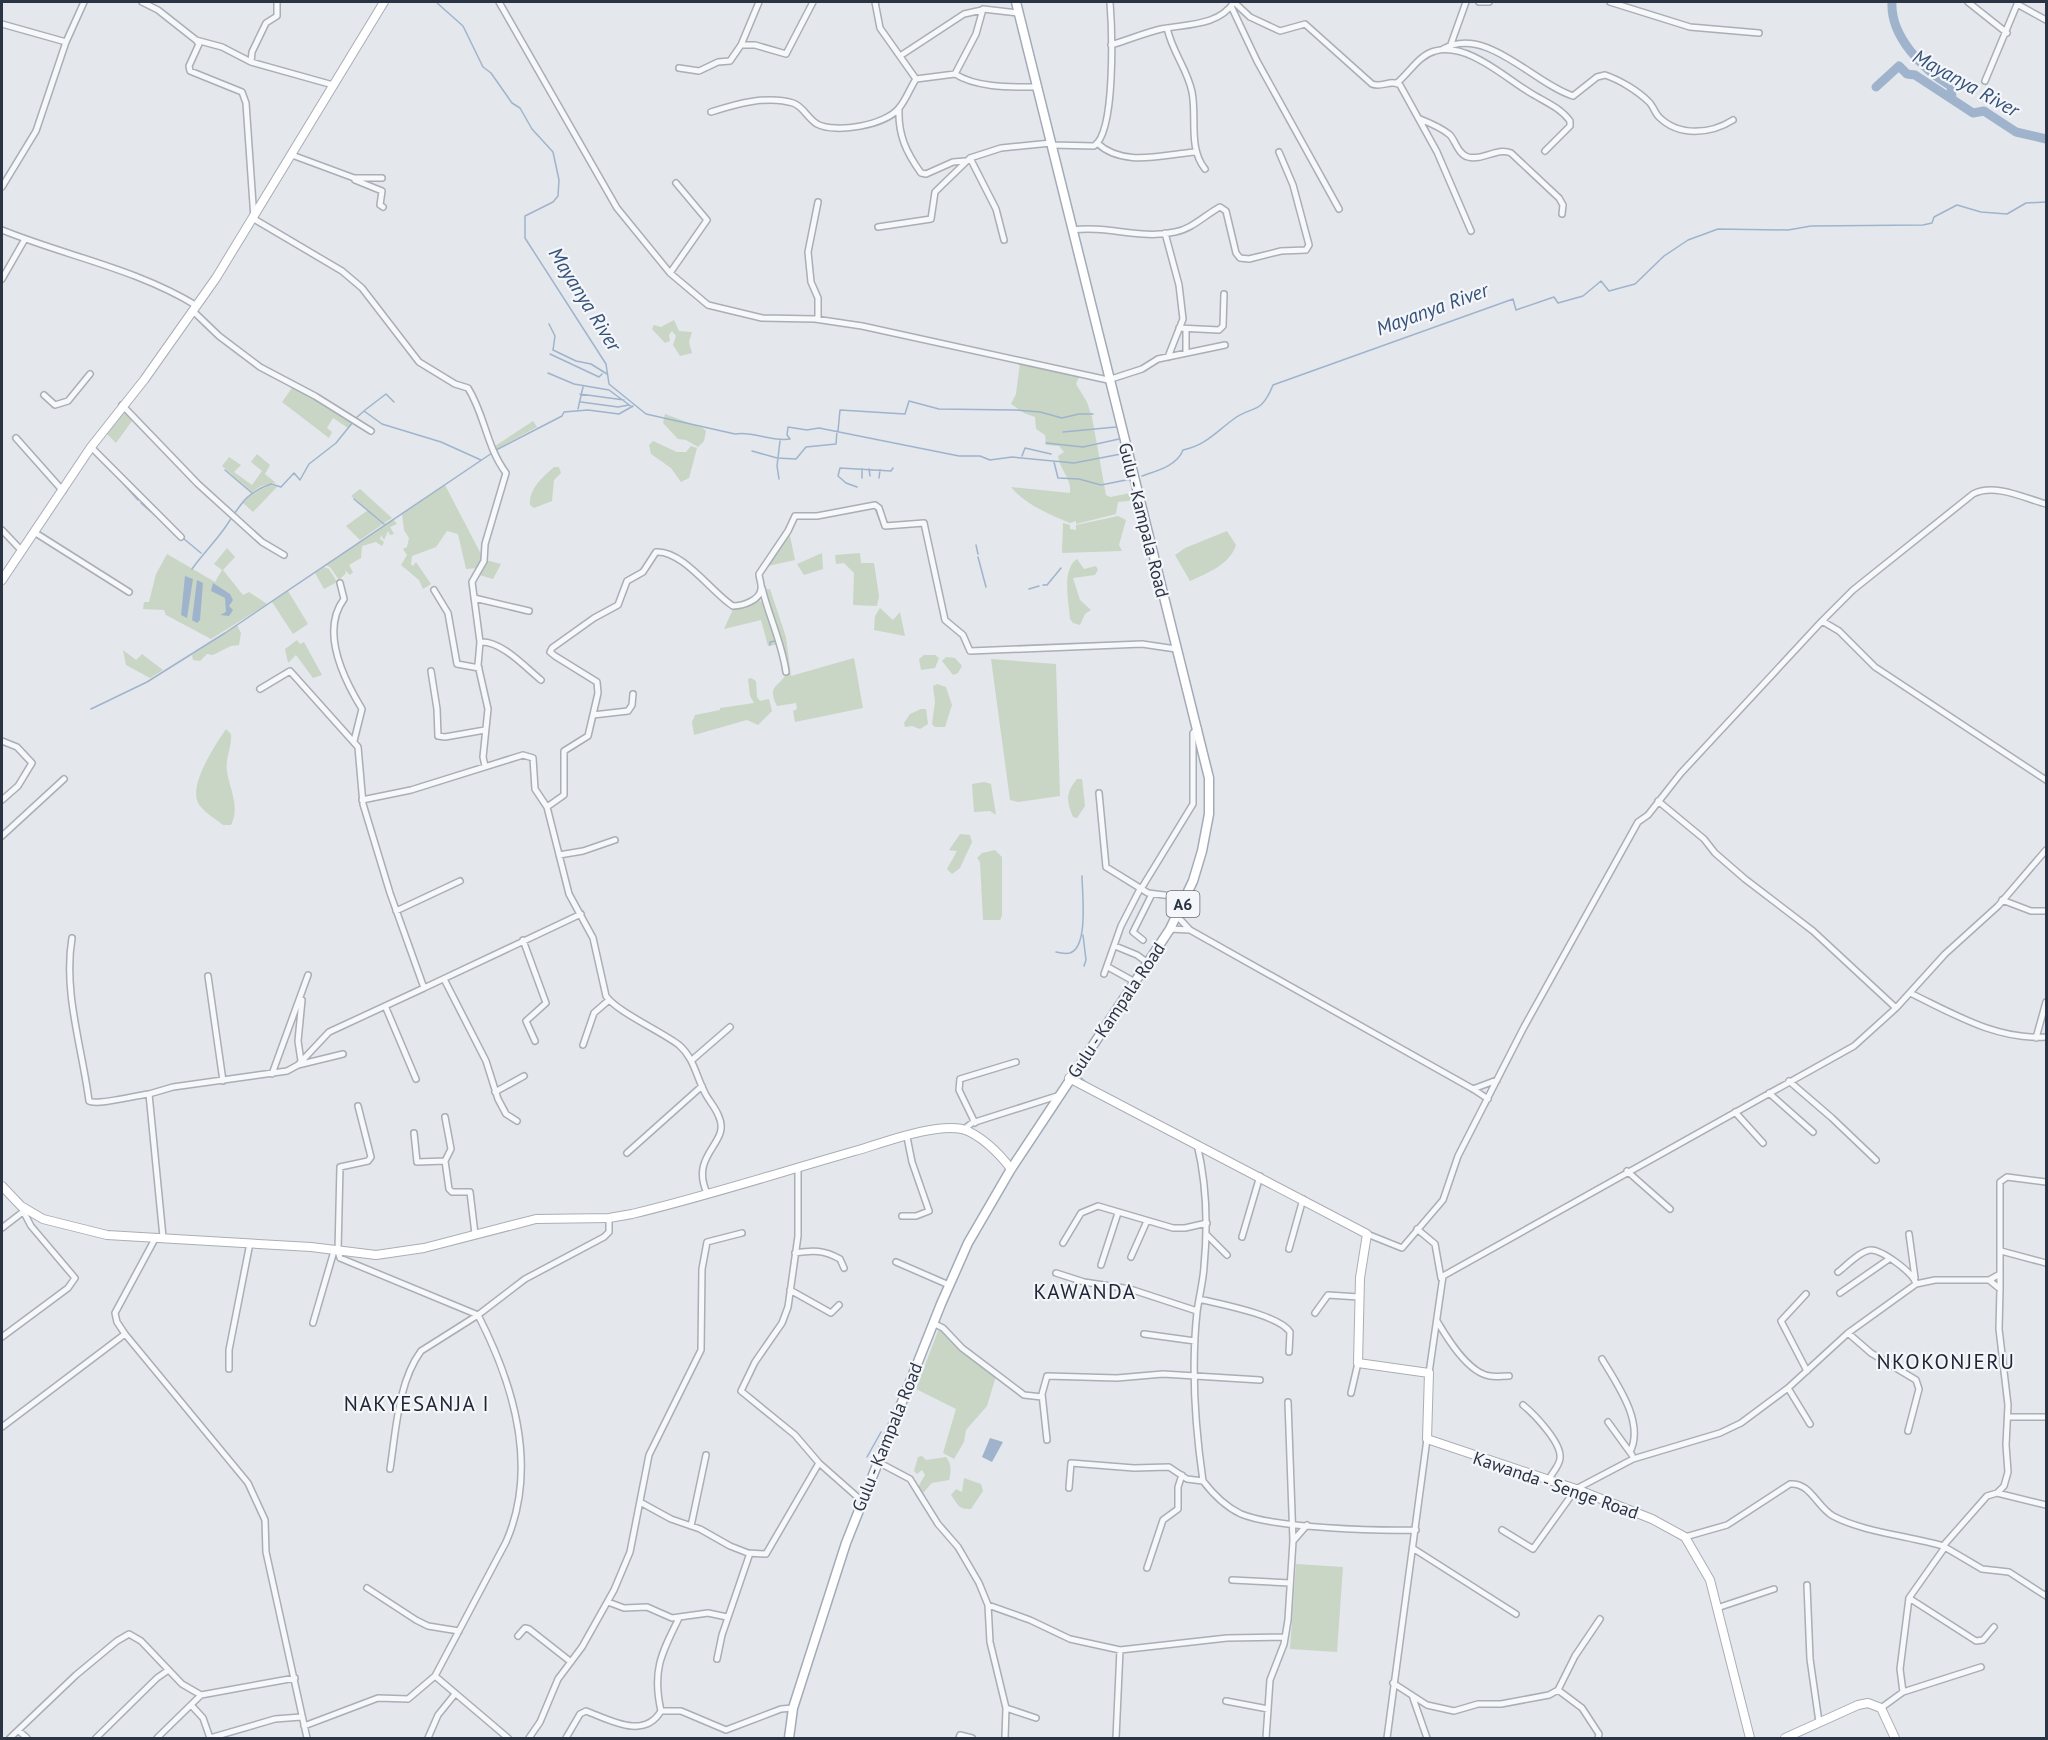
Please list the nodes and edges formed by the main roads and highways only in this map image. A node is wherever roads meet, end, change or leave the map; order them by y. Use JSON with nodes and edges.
{"nodes":[{"id":1,"x":1016,"y":2,"type":"edge"},
{"id":2,"x":789,"y":1738,"type":"edge"}],
"edges":[{"from":1,"to":2,"type":"main road","name":"Gulu - Kampala Road","number":"A6"}]}
